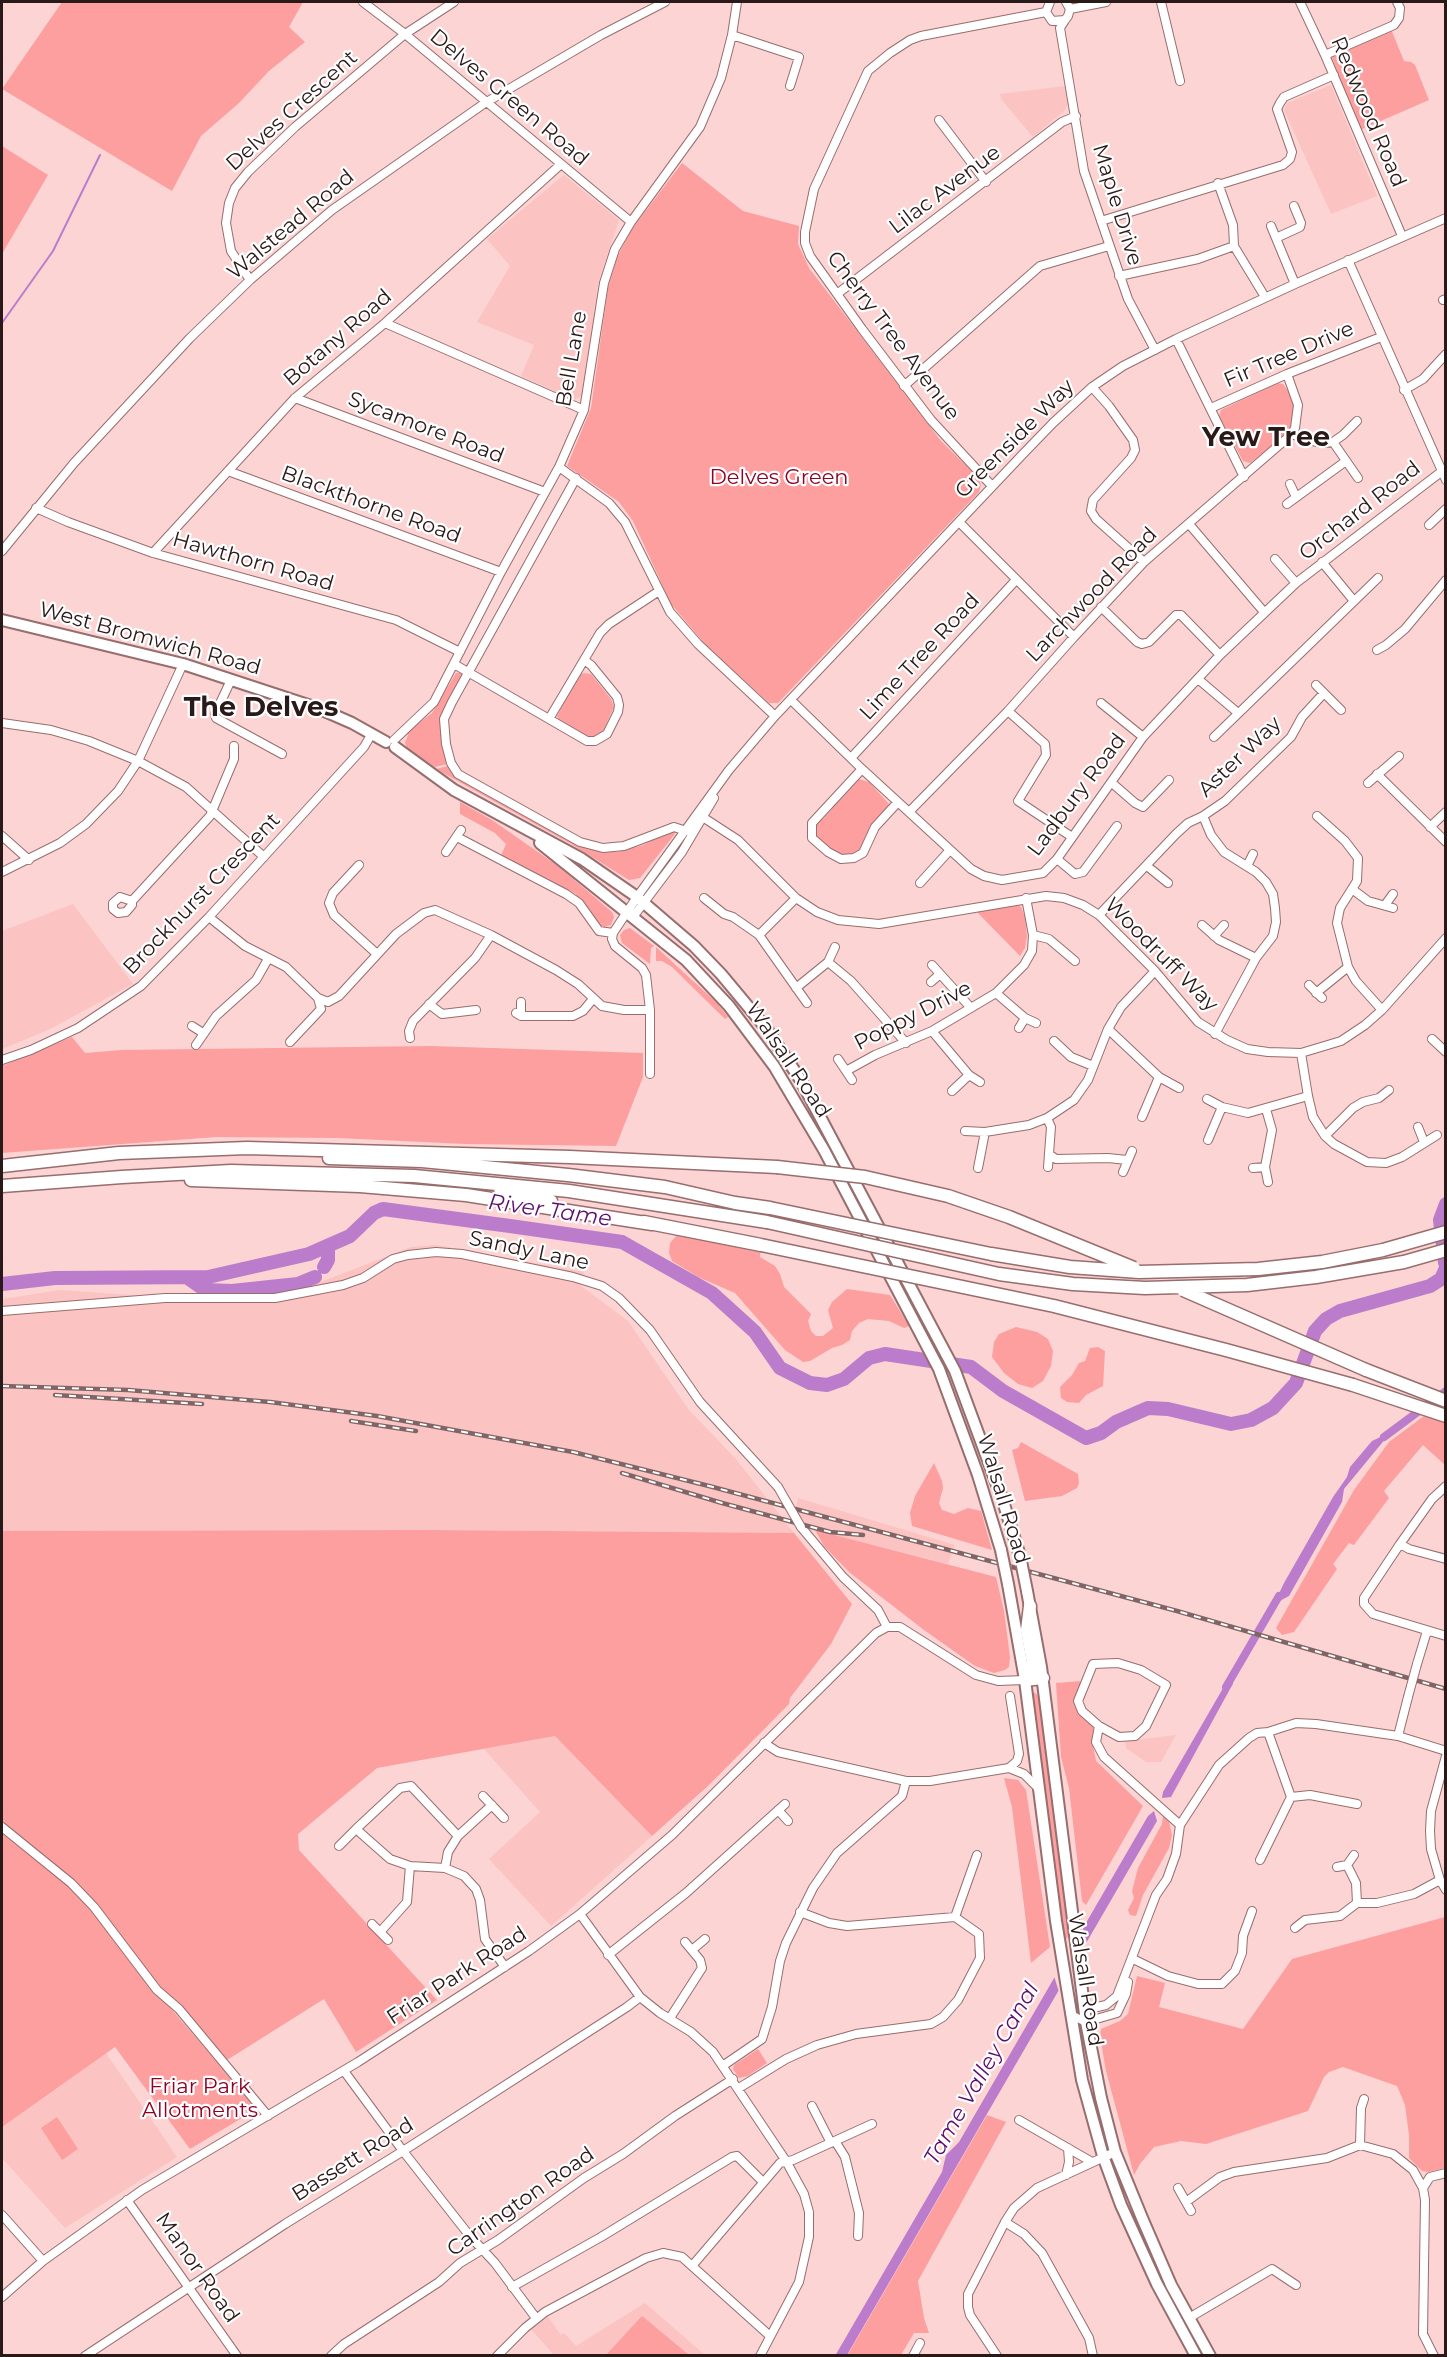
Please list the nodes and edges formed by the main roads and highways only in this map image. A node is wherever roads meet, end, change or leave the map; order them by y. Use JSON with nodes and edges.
{"nodes":[{"id":1,"x":2,"y":620,"type":"edge"},
{"id":2,"x":524,"y":829,"type":"junction"},
{"id":3,"x":640,"y":899,"type":"joint"},
{"id":4,"x":630,"y":914,"type":"joint"},
{"id":5,"x":795,"y":1072,"type":"junction"},
{"id":6,"x":780,"y":1083,"type":"junction"},
{"id":7,"x":2,"y":1168,"type":"edge"},
{"id":8,"x":122,"y":1177,"type":"junction"},
{"id":9,"x":455,"y":1179,"type":"junction"},
{"id":10,"x":2,"y":1186,"type":"edge"},
{"id":11,"x":652,"y":1224,"type":"junction"},
{"id":12,"x":1446,"y":1233,"type":"edge"},
{"id":13,"x":1446,"y":1250,"type":"edge"},
{"id":14,"x":1446,"y":1401,"type":"edge"},
{"id":15,"x":1446,"y":1416,"type":"edge"},
{"id":16,"x":1030,"y":1606,"type":"junction"},
{"id":17,"x":1043,"y":1678,"type":"junction"},
{"id":18,"x":1025,"y":1680,"type":"junction"},
{"id":19,"x":1080,"y":2017,"type":"junction"},
{"id":20,"x":1196,"y":2355,"type":"edge"},
{"id":21,"x":1210,"y":2355,"type":"edge"}],
"edges":[{"from":1,"to":2,"type":"main road","name":"West Bromwich Road"},
{"from":2,"to":3,"type":"main road","name":"West Bromwich Road"},
{"from":2,"to":4,"type":"main road","name":"West Bromwich Road"},
{"from":3,"to":5,"type":"main road","name":"Walsall Road"},
{"from":4,"to":6,"type":"main road","name":"Walsall Road"},
{"from":5,"to":6,"type":"main road"},
{"from":5,"to":16,"type":"main road","name":"Walsall Road","bridge":true},
{"from":6,"to":18,"type":"main road","name":"Walsall Road","bridge":true},
{"from":7,"to":12,"type":"highway","bridge":true},
{"from":7,"to":14,"type":"highway","bridge":true},
{"from":8,"to":9,"type":"highway"},
{"from":8,"to":10,"type":"highway"},
{"from":8,"to":11,"type":"highway"},
{"from":9,"to":11,"type":"highway"},
{"from":9,"to":13,"type":"highway","bridge":true},
{"from":11,"to":15,"type":"highway","bridge":true},
{"from":16,"to":17,"type":"main road","name":"Walsall Road"},
{"from":16,"to":18,"type":"highway"},
{"from":17,"to":18,"type":"highway"},
{"from":17,"to":19,"type":"main road","name":"Walsall Road"},
{"from":18,"to":19,"type":"main road","name":"Walsall Road"},
{"from":19,"to":20,"type":"main road","name":"Walsall Road"},
{"from":19,"to":21,"type":"main road","name":"Walsall Road"}]}
